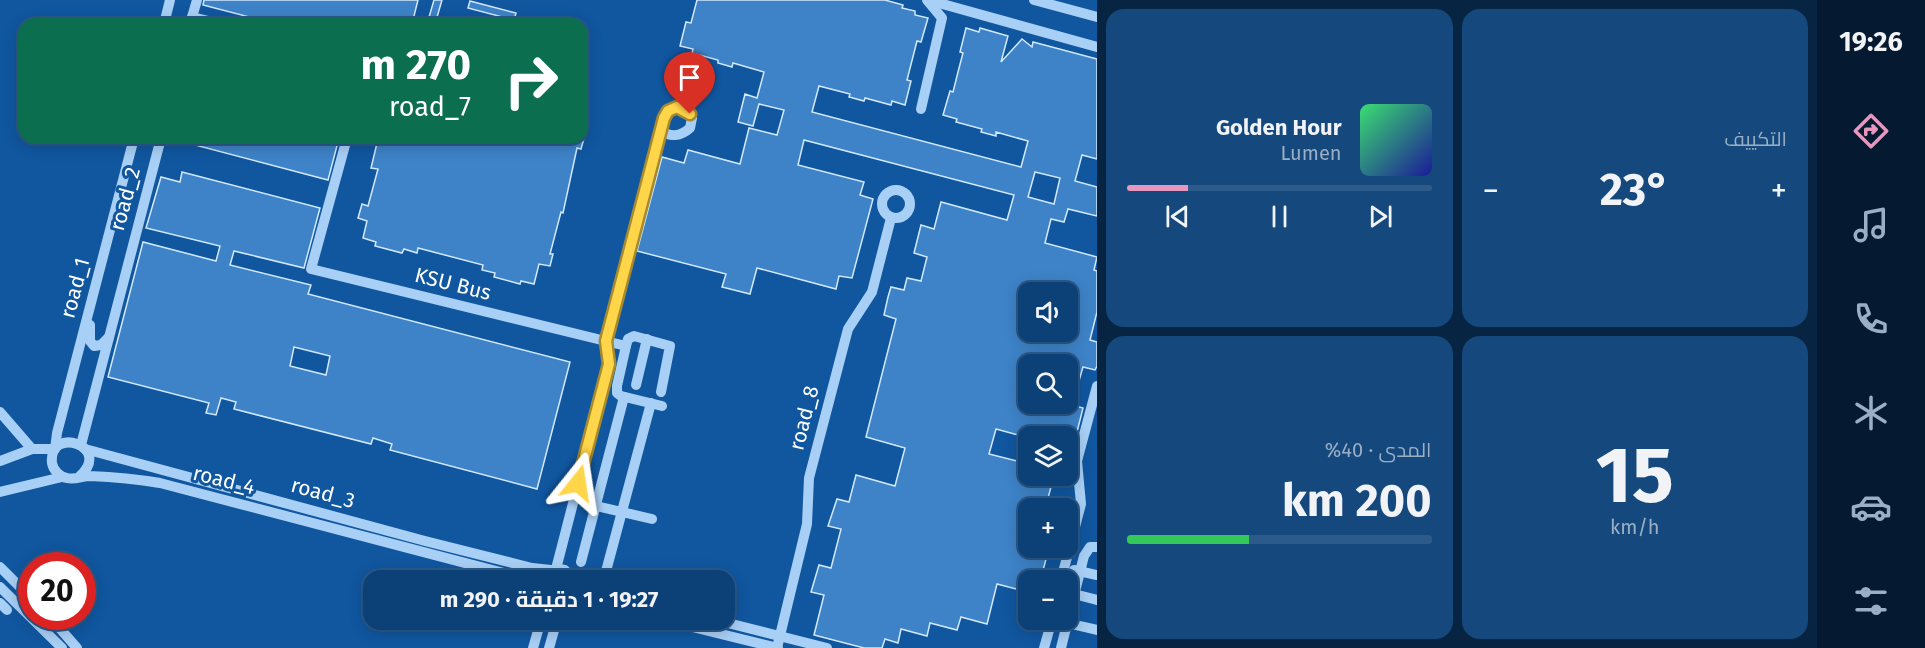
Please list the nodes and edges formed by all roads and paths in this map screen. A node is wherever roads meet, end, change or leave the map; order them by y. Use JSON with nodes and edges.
{"nodes":[{"id":1,"x":170,"y":0,"type":"edge"},
{"id":2,"x":197,"y":0,"type":"edge"},
{"id":3,"x":928,"y":0,"type":"edge"},
{"id":4,"x":1034,"y":0,"type":"edge"},
{"id":5,"x":1097,"y":17,"type":"edge"},
{"id":6,"x":166,"y":18,"type":"edge"},
{"id":7,"x":192,"y":18,"type":"edge"},
{"id":8,"x":1097,"y":47,"type":"edge"},
{"id":9,"x":921,"y":109,"type":"dead end"},
{"id":10,"x":661,"y":130,"type":"dead end"},
{"id":11,"x":132,"y":144,"type":"edge"},
{"id":12,"x":159,"y":144,"type":"edge"},
{"id":13,"x":345,"y":144,"type":"edge"},
{"id":14,"x":891,"y":218,"type":"dead end"},
{"id":15,"x":90,"y":306,"type":"junction"},
{"id":16,"x":109,"y":336,"type":"junction"},
{"id":17,"x":647,"y":339,"type":"junction"},
{"id":18,"x":606,"y":341,"type":"junction"},
{"id":19,"x":626,"y":346,"type":"junction"},
{"id":20,"x":636,"y":385,"type":"dead end"},
{"id":21,"x":1097,"y":386,"type":"edge"},
{"id":22,"x":661,"y":392,"type":"dead end"},
{"id":23,"x":624,"y":397,"type":"junction"},
{"id":24,"x":651,"y":403,"type":"junction"},
{"id":25,"x":662,"y":406,"type":"dead end"},
{"id":26,"x":0,"y":412,"type":"edge"},
{"id":27,"x":83,"y":447,"type":"junction"},
{"id":28,"x":32,"y":449,"type":"junction"},
{"id":29,"x":55,"y":449,"type":"junction"},
{"id":30,"x":0,"y":461,"type":"edge"},
{"id":31,"x":80,"y":476,"type":"junction"},
{"id":32,"x":62,"y":477,"type":"junction"},
{"id":33,"x":0,"y":492,"type":"edge"},
{"id":34,"x":596,"y":506,"type":"junction"},
{"id":35,"x":622,"y":512,"type":"junction"},
{"id":36,"x":652,"y":519,"type":"dead end"},
{"id":37,"x":1097,"y":548,"type":"edge"},
{"id":38,"x":581,"y":562,"type":"dead end"},
{"id":39,"x":0,"y":567,"type":"edge"},
{"id":40,"x":1064,"y":568,"type":"joint"},
{"id":41,"x":554,"y":569,"type":"junction"},
{"id":42,"x":492,"y":570,"type":"edge"},
{"id":43,"x":565,"y":570,"type":"edge"},
{"id":44,"x":606,"y":570,"type":"edge"},
{"id":45,"x":1080,"y":571,"type":"junction"},
{"id":46,"x":1097,"y":575,"type":"edge"},
{"id":47,"x":1078,"y":579,"type":"edge"},
{"id":48,"x":18,"y":585,"type":"edge"},
{"id":49,"x":0,"y":587,"type":"edge"},
{"id":50,"x":1078,"y":595,"type":"edge"},
{"id":51,"x":1097,"y":600,"type":"edge"},
{"id":52,"x":1078,"y":623,"type":"edge"},
{"id":53,"x":735,"y":625,"type":"edge"},
{"id":54,"x":61,"y":630,"type":"edge"},
{"id":55,"x":538,"y":630,"type":"edge"},
{"id":56,"x":554,"y":630,"type":"edge"},
{"id":57,"x":705,"y":630,"type":"edge"},
{"id":58,"x":1049,"y":630,"type":"edge"},
{"id":59,"x":1066,"y":630,"type":"edge"},
{"id":60,"x":1097,"y":630,"type":"edge"},
{"id":61,"x":780,"y":636,"type":"junction"},
{"id":62,"x":62,"y":648,"type":"edge"},
{"id":63,"x":77,"y":648,"type":"edge"},
{"id":64,"x":533,"y":648,"type":"edge"},
{"id":65,"x":549,"y":648,"type":"edge"},
{"id":66,"x":778,"y":648,"type":"edge"},
{"id":67,"x":827,"y":648,"type":"edge"},
{"id":68,"x":1044,"y":648,"type":"edge"},
{"id":69,"x":1063,"y":648,"type":"edge"}],
"edges":[{"from":1,"to":6,"type":"street"},
{"from":2,"to":7,"type":"street"},
{"from":3,"to":8,"type":"street"},
{"from":3,"to":9,"type":"street"},
{"from":4,"to":5,"type":"street"},
{"from":10,"to":18,"type":"street"},
{"from":11,"to":15,"type":"street","name":"road_1"},
{"from":12,"to":16,"type":"street","name":"road_2"},
{"from":13,"to":18,"type":"street","name":"KSU Bus"},
{"from":14,"to":61,"type":"street","name":"road_8"},
{"from":15,"to":16,"type":"street"},
{"from":15,"to":29,"type":"street","name":"road_1"},
{"from":16,"to":27,"type":"street","name":"road_2"},
{"from":17,"to":19,"type":"street"},
{"from":17,"to":20,"type":"street"},
{"from":17,"to":22,"type":"street"},
{"from":18,"to":19,"type":"street","name":"KSU Bus"},
{"from":18,"to":41,"type":"street"},
{"from":19,"to":23,"type":"street"},
{"from":21,"to":40,"type":"street"},
{"from":23,"to":24,"type":"street"},
{"from":23,"to":34,"type":"street"},
{"from":24,"to":25,"type":"street"},
{"from":24,"to":35,"type":"street"},
{"from":26,"to":28,"type":"street"},
{"from":27,"to":29,"type":"street"},
{"from":27,"to":31,"type":"street"},
{"from":27,"to":41,"type":"street","name":"road_3"},
{"from":28,"to":29,"type":"street"},
{"from":28,"to":30,"type":"street"},
{"from":29,"to":32,"type":"street"},
{"from":31,"to":32,"type":"street"},
{"from":31,"to":42,"type":"street","name":"road_4"},
{"from":32,"to":33,"type":"street"},
{"from":34,"to":35,"type":"street"},
{"from":34,"to":38,"type":"street"},
{"from":35,"to":36,"type":"street"},
{"from":35,"to":44,"type":"street"},
{"from":37,"to":45,"type":"street"},
{"from":39,"to":48,"type":"street"},
{"from":40,"to":45,"type":"street"},
{"from":41,"to":43,"type":"street"},
{"from":45,"to":46,"type":"street"},
{"from":45,"to":47,"type":"street"},
{"from":49,"to":62,"type":"street"},
{"from":50,"to":51,"type":"street"},
{"from":52,"to":60,"type":"street"},
{"from":53,"to":61,"type":"street"},
{"from":54,"to":63,"type":"street"},
{"from":55,"to":64,"type":"street"},
{"from":56,"to":65,"type":"street"},
{"from":57,"to":66,"type":"street"},
{"from":58,"to":68,"type":"street"},
{"from":59,"to":69,"type":"street"},
{"from":61,"to":66,"type":"street","name":"road_8"},
{"from":61,"to":67,"type":"street"}]}
